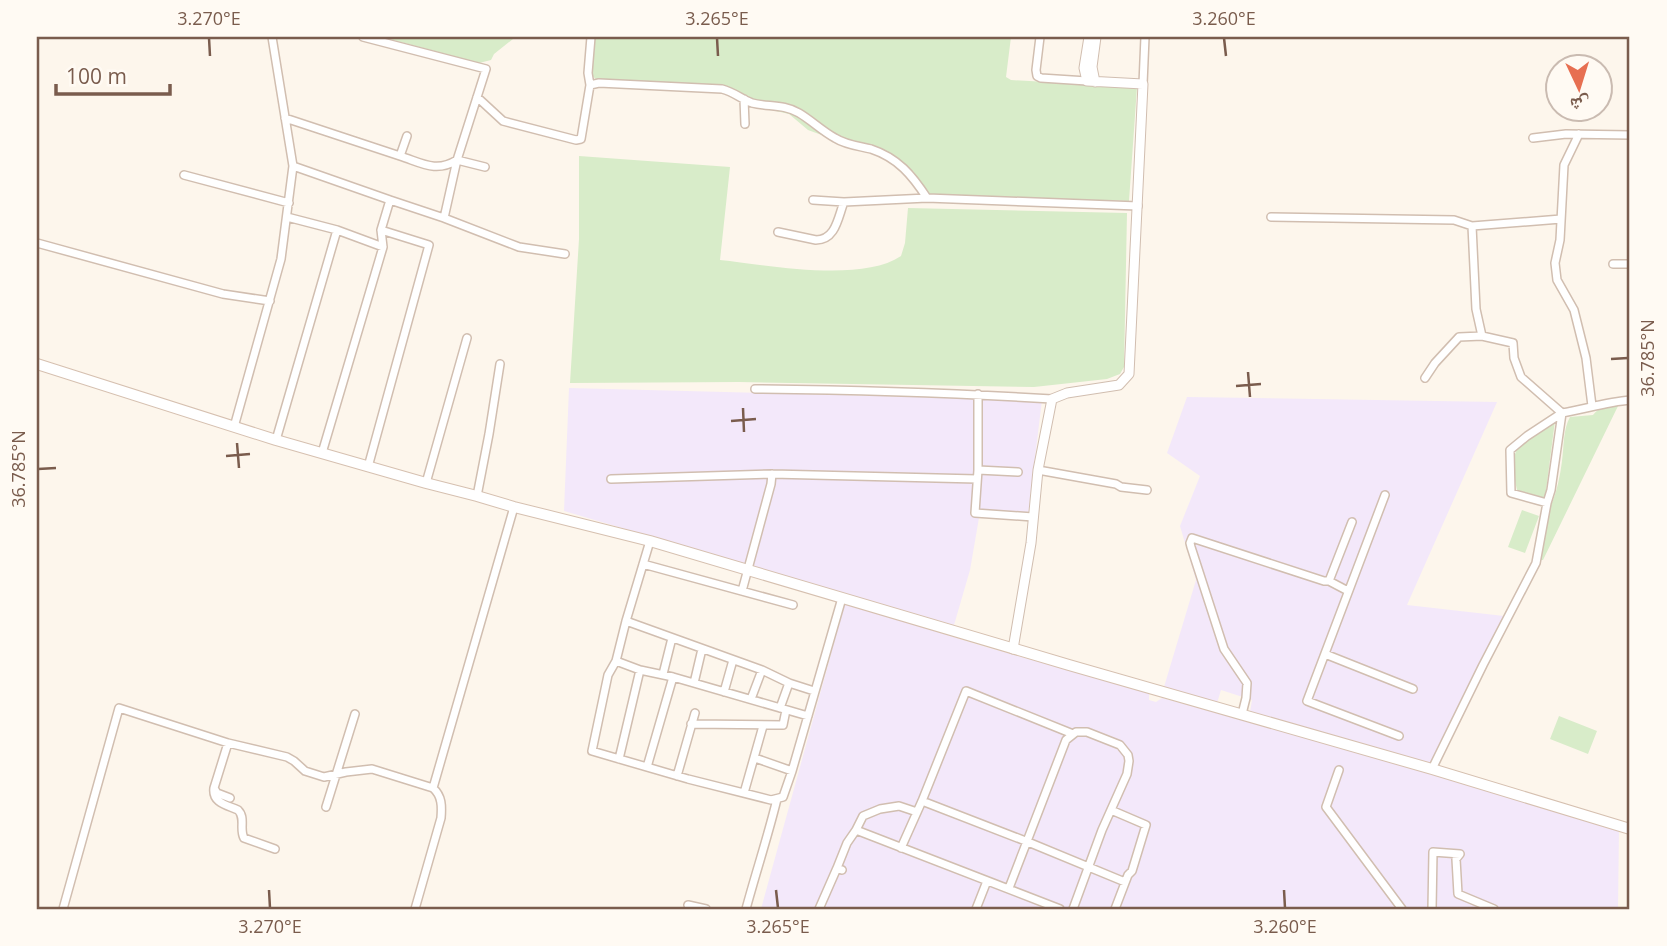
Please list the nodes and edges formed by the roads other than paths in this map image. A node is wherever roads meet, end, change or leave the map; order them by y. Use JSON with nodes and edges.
{"nodes":[{"id":1,"x":272,"y":37,"type":"edge"},
{"id":2,"x":363,"y":37,"type":"edge"},
{"id":3,"x":591,"y":37,"type":"edge"},
{"id":4,"x":1040,"y":37,"type":"edge"},
{"id":5,"x":1089,"y":37,"type":"edge"},
{"id":6,"x":1097,"y":37,"type":"edge"},
{"id":7,"x":1145,"y":37,"type":"edge"},
{"id":8,"x":1091,"y":81,"type":"junction"},
{"id":9,"x":1143,"y":84,"type":"junction"},
{"id":10,"x":590,"y":85,"type":"junction"},
{"id":11,"x":477,"y":97,"type":"junction"},
{"id":12,"x":744,"y":99,"type":"junction"},
{"id":13,"x":285,"y":118,"type":"junction"},
{"id":14,"x":745,"y":124,"type":"dead end"},
{"id":15,"x":1579,"y":134,"type":"junction"},
{"id":16,"x":1630,"y":135,"type":"edge"},
{"id":17,"x":407,"y":136,"type":"dead end"},
{"id":18,"x":1533,"y":138,"type":"dead end"},
{"id":19,"x":400,"y":156,"type":"junction"},
{"id":20,"x":457,"y":160,"type":"junction"},
{"id":21,"x":293,"y":166,"type":"junction"},
{"id":22,"x":485,"y":167,"type":"dead end"},
{"id":23,"x":184,"y":175,"type":"dead end"},
{"id":24,"x":927,"y":198,"type":"junction"},
{"id":25,"x":390,"y":200,"type":"junction"},
{"id":26,"x":813,"y":200,"type":"dead end"},
{"id":27,"x":844,"y":202,"type":"junction"},
{"id":28,"x":289,"y":203,"type":"junction"},
{"id":29,"x":1139,"y":206,"type":"junction"},
{"id":30,"x":287,"y":217,"type":"junction"},
{"id":31,"x":1271,"y":217,"type":"dead end"},
{"id":32,"x":444,"y":218,"type":"junction"},
{"id":33,"x":1561,"y":219,"type":"junction"},
{"id":34,"x":1472,"y":226,"type":"junction"},
{"id":35,"x":337,"y":230,"type":"junction"},
{"id":36,"x":381,"y":230,"type":"junction"},
{"id":37,"x":778,"y":232,"type":"dead end"},
{"id":38,"x":37,"y":243,"type":"edge"},
{"id":39,"x":383,"y":247,"type":"junction"},
{"id":40,"x":565,"y":254,"type":"dead end"},
{"id":41,"x":1613,"y":264,"type":"dead end"},
{"id":42,"x":1630,"y":264,"type":"edge"},
{"id":43,"x":270,"y":301,"type":"junction"},
{"id":44,"x":1482,"y":335,"type":"junction"},
{"id":45,"x":467,"y":338,"type":"dead end"},
{"id":46,"x":37,"y":364,"type":"edge"},
{"id":47,"x":500,"y":364,"type":"dead end"},
{"id":48,"x":1425,"y":377,"type":"dead end"},
{"id":49,"x":755,"y":389,"type":"dead end"},
{"id":50,"x":978,"y":394,"type":"junction"},
{"id":51,"x":1052,"y":399,"type":"junction"},
{"id":52,"x":1630,"y":400,"type":"edge"},
{"id":53,"x":1592,"y":406,"type":"junction"},
{"id":54,"x":1562,"y":413,"type":"junction"},
{"id":55,"x":234,"y":428,"type":"junction"},
{"id":56,"x":276,"y":440,"type":"junction"},
{"id":57,"x":322,"y":453,"type":"junction"},
{"id":58,"x":368,"y":467,"type":"junction"},
{"id":59,"x":978,"y":470,"type":"junction"},
{"id":60,"x":1038,"y":470,"type":"junction"},
{"id":61,"x":1018,"y":472,"type":"dead end"},
{"id":62,"x":772,"y":474,"type":"junction"},
{"id":63,"x":611,"y":479,"type":"dead end"},
{"id":64,"x":977,"y":479,"type":"junction"},
{"id":65,"x":426,"y":483,"type":"junction"},
{"id":66,"x":1147,"y":490,"type":"dead end"},
{"id":67,"x":1385,"y":495,"type":"dead end"},
{"id":68,"x":477,"y":496,"type":"junction"},
{"id":69,"x":1547,"y":503,"type":"junction"},
{"id":70,"x":514,"y":507,"type":"junction"},
{"id":71,"x":1033,"y":517,"type":"junction"},
{"id":72,"x":1352,"y":522,"type":"dead end"},
{"id":73,"x":650,"y":541,"type":"junction"},
{"id":74,"x":643,"y":564,"type":"junction"},
{"id":75,"x":748,"y":570,"type":"junction"},
{"id":76,"x":1329,"y":581,"type":"junction"},
{"id":77,"x":742,"y":591,"type":"junction"},
{"id":78,"x":1349,"y":591,"type":"junction"},
{"id":79,"x":842,"y":598,"type":"junction"},
{"id":80,"x":793,"y":605,"type":"dead end"},
{"id":81,"x":626,"y":621,"type":"junction"},
{"id":82,"x":672,"y":638,"type":"junction"},
{"id":83,"x":702,"y":649,"type":"junction"},
{"id":84,"x":1013,"y":649,"type":"junction"},
{"id":85,"x":1325,"y":654,"type":"junction"},
{"id":86,"x":733,"y":660,"type":"junction"},
{"id":87,"x":616,"y":661,"type":"junction"},
{"id":88,"x":640,"y":670,"type":"junction"},
{"id":89,"x":762,"y":670,"type":"junction"},
{"id":90,"x":663,"y":674,"type":"junction"},
{"id":91,"x":673,"y":677,"type":"junction"},
{"id":92,"x":694,"y":683,"type":"junction"},
{"id":93,"x":789,"y":683,"type":"junction"},
{"id":94,"x":1413,"y":689,"type":"dead end"},
{"id":95,"x":814,"y":691,"type":"junction"},
{"id":96,"x":724,"y":692,"type":"junction"},
{"id":97,"x":751,"y":699,"type":"junction"},
{"id":98,"x":783,"y":709,"type":"junction"},
{"id":99,"x":695,"y":713,"type":"dead end"},
{"id":100,"x":355,"y":714,"type":"dead end"},
{"id":101,"x":1242,"y":714,"type":"junction"},
{"id":102,"x":808,"y":716,"type":"junction"},
{"id":103,"x":691,"y":724,"type":"junction"},
{"id":104,"x":763,"y":726,"type":"junction"},
{"id":105,"x":1073,"y":734,"type":"junction"},
{"id":106,"x":1399,"y":736,"type":"dead end"},
{"id":107,"x":228,"y":743,"type":"junction"},
{"id":108,"x":755,"y":758,"type":"junction"},
{"id":109,"x":619,"y":759,"type":"junction"},
{"id":110,"x":647,"y":767,"type":"junction"},
{"id":111,"x":1432,"y":769,"type":"junction"},
{"id":112,"x":1339,"y":770,"type":"dead end"},
{"id":113,"x":792,"y":771,"type":"junction"},
{"id":114,"x":335,"y":775,"type":"junction"},
{"id":115,"x":677,"y":776,"type":"junction"},
{"id":116,"x":214,"y":788,"type":"junction"},
{"id":117,"x":433,"y":788,"type":"junction"},
{"id":118,"x":744,"y":793,"type":"junction"},
{"id":119,"x":230,"y":798,"type":"dead end"},
{"id":120,"x":777,"y":799,"type":"junction"},
{"id":121,"x":922,"y":802,"type":"junction"},
{"id":122,"x":326,"y":807,"type":"dead end"},
{"id":123,"x":1111,"y":810,"type":"junction"},
{"id":124,"x":917,"y":812,"type":"junction"},
{"id":125,"x":1630,"y":829,"type":"edge"},
{"id":126,"x":856,"y":830,"type":"junction"},
{"id":127,"x":1028,"y":842,"type":"junction"},
{"id":128,"x":901,"y":848,"type":"junction"},
{"id":129,"x":275,"y":849,"type":"dead end"},
{"id":130,"x":1088,"y":866,"type":"junction"},
{"id":131,"x":987,"y":881,"type":"junction"},
{"id":132,"x":1125,"y":882,"type":"junction"},
{"id":133,"x":1009,"y":888,"type":"junction"},
{"id":134,"x":688,"y":905,"type":"dead end"},
{"id":135,"x":63,"y":909,"type":"edge"},
{"id":136,"x":415,"y":909,"type":"edge"},
{"id":137,"x":706,"y":909,"type":"edge"},
{"id":138,"x":746,"y":909,"type":"edge"},
{"id":139,"x":819,"y":909,"type":"edge"},
{"id":140,"x":976,"y":909,"type":"edge"},
{"id":141,"x":1060,"y":909,"type":"edge"},
{"id":142,"x":1073,"y":909,"type":"edge"},
{"id":143,"x":1115,"y":909,"type":"edge"},
{"id":144,"x":1402,"y":909,"type":"edge"},
{"id":145,"x":1432,"y":909,"type":"edge"},
{"id":146,"x":1494,"y":909,"type":"edge"}],
"edges":[{"from":1,"to":13,"type":"street"},
{"from":2,"to":11,"type":"street"},
{"from":3,"to":10,"type":"street"},
{"from":4,"to":8,"type":"street"},
{"from":5,"to":8,"type":"street"},
{"from":6,"to":8,"type":"street"},
{"from":7,"to":9,"type":"street"},
{"from":8,"to":9,"type":"street"},
{"from":9,"to":29,"type":"street"},
{"from":10,"to":11,"type":"street"},
{"from":10,"to":12,"type":"street"},
{"from":11,"to":20,"type":"street"},
{"from":12,"to":14,"type":"street"},
{"from":12,"to":24,"type":"street"},
{"from":13,"to":19,"type":"street"},
{"from":13,"to":21,"type":"street"},
{"from":15,"to":16,"type":"street"},
{"from":15,"to":18,"type":"street"},
{"from":15,"to":33,"type":"street"},
{"from":17,"to":19,"type":"street"},
{"from":19,"to":20,"type":"street"},
{"from":20,"to":22,"type":"street"},
{"from":20,"to":32,"type":"street"},
{"from":21,"to":25,"type":"street"},
{"from":21,"to":28,"type":"street"},
{"from":23,"to":28,"type":"street"},
{"from":24,"to":27,"type":"street"},
{"from":24,"to":29,"type":"street"},
{"from":25,"to":32,"type":"street"},
{"from":25,"to":36,"type":"street"},
{"from":26,"to":27,"type":"street"},
{"from":27,"to":37,"type":"street"},
{"from":28,"to":30,"type":"street"},
{"from":29,"to":51,"type":"street"},
{"from":30,"to":35,"type":"street"},
{"from":30,"to":43,"type":"street"},
{"from":31,"to":34,"type":"street"},
{"from":32,"to":40,"type":"street"},
{"from":33,"to":34,"type":"street"},
{"from":33,"to":53,"type":"street"},
{"from":34,"to":44,"type":"street"},
{"from":35,"to":39,"type":"street"},
{"from":35,"to":56,"type":"street"},
{"from":36,"to":39,"type":"street"},
{"from":36,"to":58,"type":"street"},
{"from":38,"to":43,"type":"street"},
{"from":39,"to":57,"type":"street"},
{"from":41,"to":42,"type":"street"},
{"from":43,"to":55,"type":"street"},
{"from":44,"to":48,"type":"street"},
{"from":44,"to":54,"type":"street"},
{"from":45,"to":65,"type":"street"},
{"from":46,"to":55,"type":"main road"},
{"from":47,"to":68,"type":"street"},
{"from":49,"to":50,"type":"street"},
{"from":50,"to":51,"type":"street"},
{"from":50,"to":59,"type":"street"},
{"from":51,"to":60,"type":"street"},
{"from":52,"to":53,"type":"street"},
{"from":53,"to":54,"type":"street"},
{"from":54,"to":69,"type":"street"},
{"from":54,"to":69,"type":"street"},
{"from":55,"to":56,"type":"main road"},
{"from":56,"to":57,"type":"main road"},
{"from":57,"to":58,"type":"main road"},
{"from":58,"to":65,"type":"main road"},
{"from":59,"to":61,"type":"street"},
{"from":59,"to":64,"type":"street"},
{"from":60,"to":66,"type":"street"},
{"from":60,"to":71,"type":"street"},
{"from":62,"to":63,"type":"street"},
{"from":62,"to":64,"type":"street"},
{"from":62,"to":75,"type":"street"},
{"from":64,"to":71,"type":"street"},
{"from":65,"to":68,"type":"main road"},
{"from":67,"to":78,"type":"street"},
{"from":68,"to":70,"type":"main road"},
{"from":69,"to":111,"type":"street"},
{"from":70,"to":73,"type":"main road"},
{"from":70,"to":117,"type":"street"},
{"from":71,"to":84,"type":"street"},
{"from":72,"to":76,"type":"street"},
{"from":73,"to":74,"type":"street"},
{"from":73,"to":75,"type":"main road"},
{"from":74,"to":77,"type":"street"},
{"from":74,"to":81,"type":"street"},
{"from":75,"to":77,"type":"street"},
{"from":75,"to":79,"type":"main road"},
{"from":76,"to":78,"type":"street"},
{"from":76,"to":101,"type":"street"},
{"from":77,"to":80,"type":"street"},
{"from":78,"to":85,"type":"street"},
{"from":79,"to":84,"type":"main road"},
{"from":79,"to":95,"type":"street"},
{"from":81,"to":82,"type":"street"},
{"from":81,"to":87,"type":"street"},
{"from":82,"to":83,"type":"street"},
{"from":82,"to":90,"type":"street"},
{"from":83,"to":86,"type":"street"},
{"from":83,"to":92,"type":"street"},
{"from":84,"to":101,"type":"main road"},
{"from":85,"to":94,"type":"street"},
{"from":85,"to":106,"type":"street"},
{"from":86,"to":89,"type":"street"},
{"from":86,"to":96,"type":"street"},
{"from":87,"to":88,"type":"street"},
{"from":87,"to":109,"type":"street"},
{"from":88,"to":90,"type":"street"},
{"from":88,"to":109,"type":"street"},
{"from":89,"to":93,"type":"street"},
{"from":89,"to":97,"type":"street"},
{"from":90,"to":91,"type":"street"},
{"from":91,"to":92,"type":"street"},
{"from":91,"to":110,"type":"street"},
{"from":92,"to":96,"type":"street"},
{"from":93,"to":95,"type":"street"},
{"from":93,"to":98,"type":"street"},
{"from":95,"to":102,"type":"street"},
{"from":96,"to":97,"type":"street"},
{"from":97,"to":98,"type":"street"},
{"from":98,"to":102,"type":"street"},
{"from":98,"to":104,"type":"street"},
{"from":99,"to":103,"type":"street"},
{"from":100,"to":114,"type":"street"},
{"from":101,"to":111,"type":"main road"},
{"from":102,"to":113,"type":"street"},
{"from":103,"to":104,"type":"street"},
{"from":103,"to":115,"type":"street"},
{"from":104,"to":108,"type":"street"},
{"from":105,"to":121,"type":"street"},
{"from":105,"to":123,"type":"street"},
{"from":105,"to":127,"type":"street"},
{"from":107,"to":114,"type":"street"},
{"from":107,"to":116,"type":"street"},
{"from":107,"to":135,"type":"street"},
{"from":108,"to":113,"type":"street"},
{"from":108,"to":118,"type":"street"},
{"from":109,"to":110,"type":"street"},
{"from":110,"to":115,"type":"street"},
{"from":111,"to":125,"type":"main road"},
{"from":112,"to":144,"type":"street"},
{"from":113,"to":120,"type":"street"},
{"from":114,"to":117,"type":"street"},
{"from":114,"to":122,"type":"street"},
{"from":115,"to":118,"type":"street"},
{"from":116,"to":119,"type":"street"},
{"from":116,"to":129,"type":"street"},
{"from":117,"to":136,"type":"street"},
{"from":118,"to":120,"type":"street"},
{"from":120,"to":138,"type":"street"},
{"from":121,"to":124,"type":"street"},
{"from":121,"to":127,"type":"street"},
{"from":123,"to":130,"type":"street"},
{"from":123,"to":132,"type":"street"},
{"from":124,"to":126,"type":"street"},
{"from":124,"to":128,"type":"street"},
{"from":126,"to":128,"type":"street"},
{"from":126,"to":139,"type":"street"},
{"from":127,"to":130,"type":"street"},
{"from":127,"to":133,"type":"street"},
{"from":128,"to":131,"type":"street"},
{"from":130,"to":132,"type":"street"},
{"from":130,"to":142,"type":"street"},
{"from":131,"to":133,"type":"street"},
{"from":131,"to":140,"type":"street"},
{"from":132,"to":143,"type":"street"},
{"from":133,"to":141,"type":"street"},
{"from":134,"to":137,"type":"street"},
{"from":145,"to":146,"type":"street"}]}
